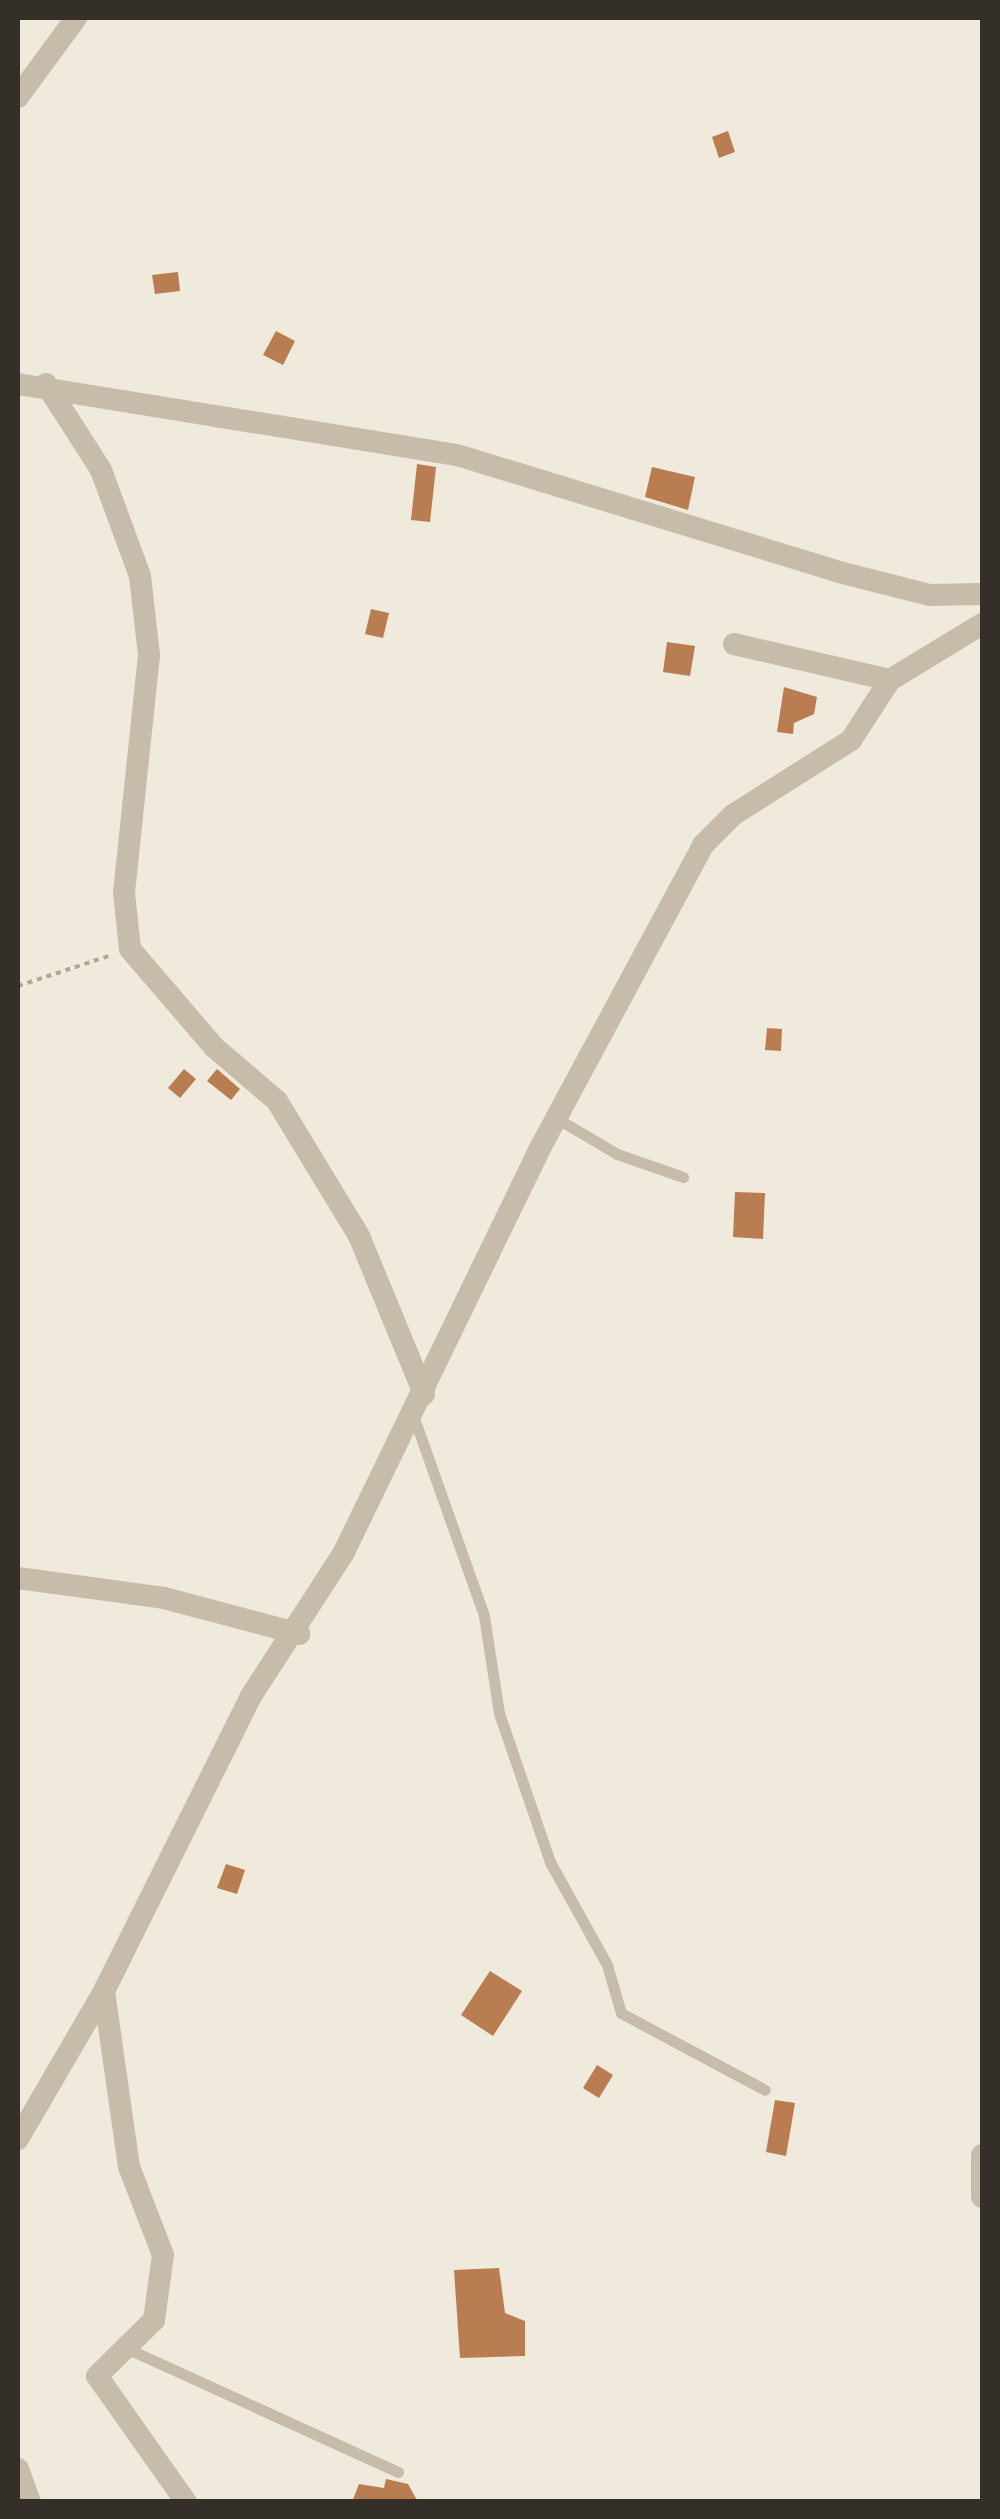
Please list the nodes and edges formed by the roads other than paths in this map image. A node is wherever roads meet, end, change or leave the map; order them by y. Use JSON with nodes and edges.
{"nodes":[{"id":1,"x":76,"y":18,"type":"edge"},
{"id":2,"x":18,"y":97,"type":"edge"},
{"id":3,"x":18,"y":384,"type":"edge"},
{"id":4,"x":46,"y":384,"type":"junction"},
{"id":5,"x":982,"y":594,"type":"edge"},
{"id":6,"x":982,"y":624,"type":"edge"},
{"id":7,"x":734,"y":644,"type":"dead end"},
{"id":8,"x":890,"y":680,"type":"junction"},
{"id":9,"x":556,"y":1118,"type":"junction"},
{"id":10,"x":683,"y":1177,"type":"dead end"},
{"id":11,"x":424,"y":1394,"type":"junction"},
{"id":12,"x":413,"y":1416,"type":"junction"},
{"id":13,"x":18,"y":1578,"type":"edge"},
{"id":14,"x":299,"y":1634,"type":"junction"},
{"id":15,"x":104,"y":1992,"type":"junction"},
{"id":16,"x":765,"y":2090,"type":"dead end"},
{"id":17,"x":18,"y":2139,"type":"edge"},
{"id":18,"x":982,"y":2154,"type":"edge"},
{"id":19,"x":982,"y":2197,"type":"edge"},
{"id":20,"x":122,"y":2346,"type":"junction"},
{"id":21,"x":18,"y":2469,"type":"edge"},
{"id":22,"x":398,"y":2472,"type":"dead end"},
{"id":23,"x":30,"y":2502,"type":"edge"},
{"id":24,"x":186,"y":2502,"type":"edge"}],
"edges":[{"from":1,"to":2,"type":"street"},
{"from":3,"to":4,"type":"street"},
{"from":4,"to":5,"type":"street"},
{"from":4,"to":11,"type":"street"},
{"from":6,"to":8,"type":"street"},
{"from":7,"to":8,"type":"street"},
{"from":8,"to":9,"type":"street"},
{"from":9,"to":10,"type":"lane"},
{"from":9,"to":11,"type":"street"},
{"from":11,"to":12,"type":"street"},
{"from":12,"to":14,"type":"street"},
{"from":12,"to":16,"type":"lane"},
{"from":13,"to":14,"type":"street"},
{"from":14,"to":15,"type":"street"},
{"from":15,"to":17,"type":"street"},
{"from":15,"to":20,"type":"street"},
{"from":18,"to":19,"type":"street"},
{"from":20,"to":22,"type":"lane"},
{"from":20,"to":24,"type":"street"},
{"from":21,"to":23,"type":"street"}]}
